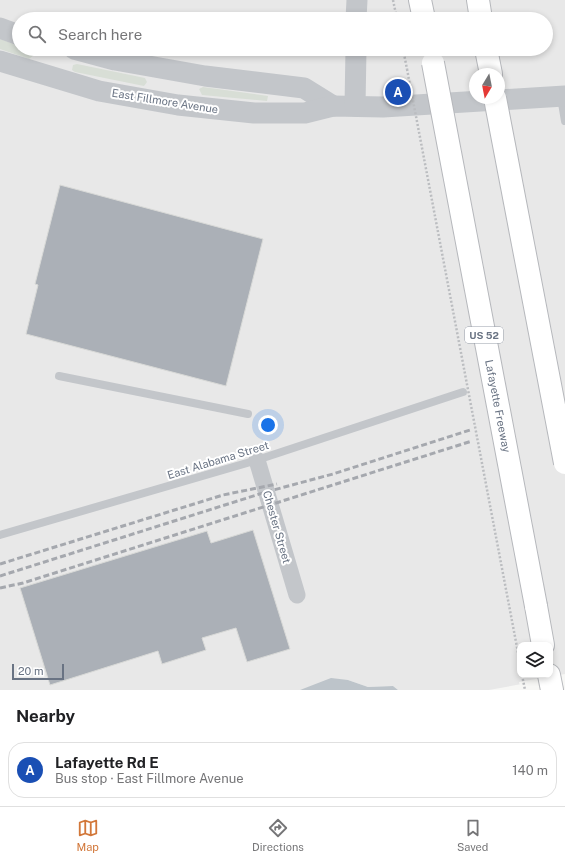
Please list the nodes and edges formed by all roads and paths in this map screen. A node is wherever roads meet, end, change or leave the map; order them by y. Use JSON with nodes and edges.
{"nodes":[{"id":1,"x":357,"y":0,"type":"edge"},
{"id":2,"x":393,"y":0,"type":"edge"},
{"id":3,"x":420,"y":0,"type":"edge"},
{"id":4,"x":478,"y":0,"type":"edge"},
{"id":5,"x":492,"y":0,"type":"edge"},
{"id":6,"x":356,"y":12,"type":"edge"},
{"id":7,"x":396,"y":12,"type":"edge"},
{"id":8,"x":423,"y":12,"type":"edge"},
{"id":9,"x":480,"y":12,"type":"edge"},
{"id":10,"x":493,"y":12,"type":"edge"},
{"id":11,"x":0,"y":28,"type":"edge"},
{"id":12,"x":12,"y":32,"type":"edge"},
{"id":13,"x":100,"y":56,"type":"edge"},
{"id":14,"x":356,"y":56,"type":"edge"},
{"id":15,"x":404,"y":56,"type":"edge"},
{"id":16,"x":432,"y":56,"type":"edge"},
{"id":17,"x":491,"y":56,"type":"edge"},
{"id":18,"x":493,"y":56,"type":"edge"},
{"id":19,"x":0,"y":62,"type":"edge"},
{"id":20,"x":491,"y":68,"type":"edge"},
{"id":21,"x":496,"y":68,"type":"edge"},
{"id":22,"x":563,"y":96,"type":"edge"},
{"id":23,"x":496,"y":104,"type":"edge"},
{"id":24,"x":501,"y":104,"type":"edge"},
{"id":25,"x":333,"y":106,"type":"junction"},
{"id":26,"x":355,"y":106,"type":"junction"},
{"id":27,"x":565,"y":121,"type":"edge"},
{"id":28,"x":504,"y":144,"type":"junction"},
{"id":29,"x":59,"y":376,"type":"dead end"},
{"id":30,"x":463,"y":392,"type":"dead end"},
{"id":31,"x":248,"y":414,"type":"dead end"},
{"id":32,"x":257,"y":460,"type":"junction"},
{"id":33,"x":565,"y":463,"type":"edge"},
{"id":34,"x":0,"y":536,"type":"edge"},
{"id":35,"x":297,"y":595,"type":"dead end"},
{"id":36,"x":542,"y":642,"type":"edge"},
{"id":37,"x":517,"y":647,"type":"edge"},
{"id":38,"x":523,"y":678,"type":"edge"},
{"id":39,"x":550,"y":678,"type":"edge"},
{"id":40,"x":525,"y":690,"type":"edge"},
{"id":41,"x":552,"y":690,"type":"edge"}],
"edges":[{"from":1,"to":6,"type":"street"},
{"from":2,"to":7,"type":"path"},
{"from":3,"to":8,"type":"highway"},
{"from":4,"to":9,"type":"highway"},
{"from":5,"to":10,"type":"highway"},
{"from":11,"to":12,"type":"street"},
{"from":13,"to":25,"type":"street"},
{"from":14,"to":26,"type":"street"},
{"from":15,"to":37,"type":"path","bridge":true},
{"from":16,"to":36,"type":"highway","name":"Lafayette Freeway","number":"US 52","bridge":true},
{"from":17,"to":20,"type":"highway"},
{"from":18,"to":21,"type":"highway"},
{"from":19,"to":25,"type":"street","name":"East Fillmore Avenue"},
{"from":22,"to":26,"type":"street","name":"East Fillmore Avenue"},
{"from":22,"to":27,"type":"lane"},
{"from":23,"to":28,"type":"highway","bridge":true},
{"from":24,"to":28,"type":"highway","bridge":true},
{"from":25,"to":26,"type":"street","name":"East Fillmore Avenue"},
{"from":28,"to":33,"type":"highway","bridge":true},
{"from":29,"to":31,"type":"lane"},
{"from":30,"to":32,"type":"lane","name":"East Alabama Street"},
{"from":32,"to":34,"type":"lane","name":"East Alabama Street"},
{"from":32,"to":35,"type":"street","name":"Chester Street"},
{"from":38,"to":40,"type":"path"},
{"from":39,"to":41,"type":"highway"}]}
